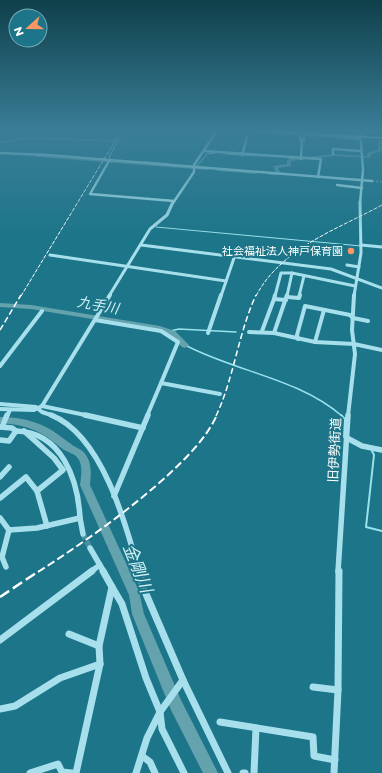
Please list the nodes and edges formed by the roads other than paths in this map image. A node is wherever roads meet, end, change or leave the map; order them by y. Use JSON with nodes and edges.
{"nodes":[{"id":1,"x":106,"y":167,"type":"edge"},
{"id":2,"x":194,"y":167,"type":"edge"},
{"id":3,"x":205,"y":167,"type":"edge"},
{"id":4,"x":320,"y":167,"type":"edge"},
{"id":5,"x":362,"y":167,"type":"edge"},
{"id":6,"x":342,"y":173,"type":"dead end"},
{"id":7,"x":318,"y":177,"type":"junction"},
{"id":8,"x":342,"y":178,"type":"junction"},
{"id":9,"x":362,"y":180,"type":"junction"},
{"id":10,"x":372,"y":181,"type":"tunnel mouth"},
{"id":11,"x":337,"y":185,"type":"dead end"},
{"id":12,"x":362,"y":188,"type":"junction"},
{"id":13,"x":174,"y":201,"type":"junction"},
{"id":14,"x":141,"y":245,"type":"junction"},
{"id":15,"x":361,"y":245,"type":"junction"},
{"id":16,"x":382,"y":247,"type":"edge"},
{"id":17,"x":50,"y":255,"type":"dead end"},
{"id":18,"x":234,"y":258,"type":"junction"},
{"id":19,"x":347,"y":265,"type":"dead end"},
{"id":20,"x":127,"y":267,"type":"junction"},
{"id":21,"x":359,"y":267,"type":"junction"},
{"id":22,"x":292,"y":274,"type":"junction"},
{"id":23,"x":304,"y":276,"type":"junction"},
{"id":24,"x":357,"y":279,"type":"junction"},
{"id":25,"x":226,"y":281,"type":"junction"},
{"id":26,"x":355,"y":286,"type":"junction"},
{"id":27,"x":382,"y":288,"type":"edge"},
{"id":28,"x":274,"y":299,"type":"junction"},
{"id":29,"x":286,"y":299,"type":"junction"},
{"id":30,"x":324,"y":310,"type":"junction"},
{"id":31,"x":42,"y":311,"type":"dead end"},
{"id":32,"x":353,"y":318,"type":"junction"},
{"id":33,"x":95,"y":320,"type":"junction"},
{"id":34,"x":368,"y":321,"type":"dead end"},
{"id":35,"x":262,"y":331,"type":"junction"},
{"id":36,"x":249,"y":332,"type":"dead end"},
{"id":37,"x":274,"y":332,"type":"junction"},
{"id":38,"x":208,"y":333,"type":"dead end"},
{"id":39,"x":298,"y":338,"type":"junction"},
{"id":40,"x":314,"y":342,"type":"junction"},
{"id":41,"x":354,"y":344,"type":"junction"},
{"id":42,"x":382,"y":350,"type":"edge"},
{"id":43,"x":0,"y":366,"type":"edge"},
{"id":44,"x":161,"y":383,"type":"junction"},
{"id":45,"x":220,"y":394,"type":"dead end"},
{"id":46,"x":0,"y":404,"type":"edge"},
{"id":47,"x":40,"y":407,"type":"junction"},
{"id":48,"x":0,"y":408,"type":"edge"},
{"id":49,"x":9,"y":411,"type":"junction"},
{"id":50,"x":1,"y":427,"type":"edge"},
{"id":51,"x":143,"y":428,"type":"junction"},
{"id":52,"x":16,"y":431,"type":"junction"},
{"id":53,"x":24,"y":431,"type":"junction"},
{"id":54,"x":347,"y":438,"type":"junction"},
{"id":55,"x":0,"y":440,"type":"edge"},
{"id":56,"x":382,"y":451,"type":"edge"},
{"id":57,"x":9,"y":467,"type":"dead end"},
{"id":58,"x":0,"y":477,"type":"edge"},
{"id":59,"x":37,"y":490,"type":"junction"},
{"id":60,"x":114,"y":496,"type":"junction"},
{"id":61,"x":0,"y":498,"type":"edge"},
{"id":62,"x":0,"y":518,"type":"edge"},
{"id":63,"x":80,"y":518,"type":"junction"},
{"id":64,"x":46,"y":526,"type":"junction"},
{"id":65,"x":9,"y":530,"type":"junction"},
{"id":66,"x":83,"y":534,"type":"tunnel mouth"},
{"id":67,"x":90,"y":548,"type":"tunnel mouth"},
{"id":68,"x":100,"y":565,"type":"junction"},
{"id":69,"x":6,"y":567,"type":"dead end"},
{"id":70,"x":112,"y":587,"type":"junction"},
{"id":71,"x":69,"y":634,"type":"dead end"},
{"id":72,"x":0,"y":640,"type":"edge"},
{"id":73,"x":100,"y":646,"type":"junction"},
{"id":74,"x":100,"y":664,"type":"junction"},
{"id":75,"x":183,"y":680,"type":"junction"},
{"id":76,"x":313,"y":687,"type":"dead end"},
{"id":77,"x":338,"y":690,"type":"junction"},
{"id":78,"x":0,"y":709,"type":"edge"},
{"id":79,"x":160,"y":712,"type":"junction"},
{"id":80,"x":220,"y":722,"type":"dead end"},
{"id":81,"x":256,"y":728,"type":"junction"},
{"id":82,"x":142,"y":756,"type":"junction"},
{"id":83,"x":335,"y":760,"type":"junction"},
{"id":84,"x":41,"y":771,"type":"edge"},
{"id":85,"x":30,"y":773,"type":"edge"},
{"id":86,"x":72,"y":773,"type":"edge"},
{"id":87,"x":76,"y":773,"type":"edge"},
{"id":88,"x":136,"y":773,"type":"edge"},
{"id":89,"x":155,"y":773,"type":"edge"},
{"id":90,"x":184,"y":773,"type":"edge"},
{"id":91,"x":228,"y":773,"type":"edge"},
{"id":92,"x":254,"y":773,"type":"edge"},
{"id":93,"x":334,"y":773,"type":"edge"}],
"edges":[{"from":1,"to":13,"type":"street"},
{"from":2,"to":13,"type":"street"},
{"from":3,"to":7,"type":"street"},
{"from":4,"to":7,"type":"street"},
{"from":5,"to":9,"type":"street","name":"旧伊勢街道"},
{"from":6,"to":8,"type":"street"},
{"from":7,"to":8,"type":"street"},
{"from":8,"to":9,"type":"street"},
{"from":9,"to":10,"type":"street"},
{"from":9,"to":12,"type":"street","name":"旧伊勢街道"},
{"from":11,"to":12,"type":"street"},
{"from":12,"to":15,"type":"street","name":"旧伊勢街道"},
{"from":13,"to":14,"type":"street"},
{"from":14,"to":18,"type":"street"},
{"from":14,"to":20,"type":"street"},
{"from":15,"to":16,"type":"street"},
{"from":15,"to":21,"type":"street","name":"旧伊勢街道"},
{"from":17,"to":20,"type":"street"},
{"from":18,"to":24,"type":"street"},
{"from":18,"to":25,"type":"street"},
{"from":19,"to":21,"type":"street"},
{"from":20,"to":25,"type":"street"},
{"from":20,"to":33,"type":"street"},
{"from":21,"to":24,"type":"street","name":"旧伊勢街道"},
{"from":22,"to":23,"type":"street"},
{"from":22,"to":28,"type":"street"},
{"from":22,"to":29,"type":"street"},
{"from":23,"to":26,"type":"street"},
{"from":23,"to":29,"type":"street"},
{"from":24,"to":26,"type":"street","name":"旧伊勢街道"},
{"from":24,"to":27,"type":"street"},
{"from":25,"to":38,"type":"street"},
{"from":26,"to":32,"type":"street","name":"旧伊勢街道"},
{"from":28,"to":29,"type":"street"},
{"from":28,"to":35,"type":"street"},
{"from":29,"to":37,"type":"street"},
{"from":30,"to":32,"type":"street"},
{"from":30,"to":39,"type":"street"},
{"from":30,"to":40,"type":"street"},
{"from":31,"to":43,"type":"street"},
{"from":32,"to":34,"type":"street"},
{"from":32,"to":41,"type":"street","name":"旧伊勢街道"},
{"from":33,"to":44,"type":"street"},
{"from":33,"to":47,"type":"street"},
{"from":35,"to":36,"type":"street"},
{"from":35,"to":37,"type":"street"},
{"from":37,"to":39,"type":"street"},
{"from":39,"to":40,"type":"street"},
{"from":40,"to":41,"type":"street"},
{"from":41,"to":42,"type":"street"},
{"from":41,"to":54,"type":"street","name":"旧伊勢街道"},
{"from":44,"to":45,"type":"street"},
{"from":44,"to":51,"type":"street"},
{"from":46,"to":47,"type":"street"},
{"from":47,"to":49,"type":"street"},
{"from":47,"to":51,"type":"street"},
{"from":47,"to":60,"type":"street"},
{"from":48,"to":49,"type":"street"},
{"from":49,"to":50,"type":"street"},
{"from":50,"to":52,"type":"street"},
{"from":51,"to":60,"type":"street"},
{"from":52,"to":53,"type":"street"},
{"from":52,"to":55,"type":"street"},
{"from":53,"to":59,"type":"street"},
{"from":53,"to":63,"type":"street"},
{"from":54,"to":56,"type":"street"},
{"from":54,"to":77,"type":"street","name":"旧伊勢街道"},
{"from":57,"to":58,"type":"street"},
{"from":59,"to":61,"type":"street"},
{"from":59,"to":64,"type":"street"},
{"from":60,"to":75,"type":"street"},
{"from":62,"to":65,"type":"street"},
{"from":63,"to":64,"type":"street"},
{"from":63,"to":66,"type":"street"},
{"from":64,"to":65,"type":"street"},
{"from":65,"to":69,"type":"street"},
{"from":67,"to":68,"type":"street"},
{"from":68,"to":70,"type":"street"},
{"from":68,"to":72,"type":"street"},
{"from":70,"to":73,"type":"street"},
{"from":70,"to":79,"type":"street"},
{"from":71,"to":73,"type":"street"},
{"from":73,"to":74,"type":"street"},
{"from":74,"to":78,"type":"street"},
{"from":74,"to":87,"type":"street"},
{"from":75,"to":79,"type":"street"},
{"from":75,"to":91,"type":"street"},
{"from":76,"to":77,"type":"street"},
{"from":77,"to":83,"type":"street","name":"旧伊勢街道"},
{"from":79,"to":82,"type":"street"},
{"from":79,"to":90,"type":"street"},
{"from":80,"to":81,"type":"street"},
{"from":81,"to":83,"type":"street"},
{"from":81,"to":92,"type":"street"},
{"from":82,"to":88,"type":"street"},
{"from":82,"to":89,"type":"street"},
{"from":83,"to":93,"type":"street","name":"旧伊勢街道"},
{"from":84,"to":85,"type":"street"},
{"from":84,"to":86,"type":"street"}]}
